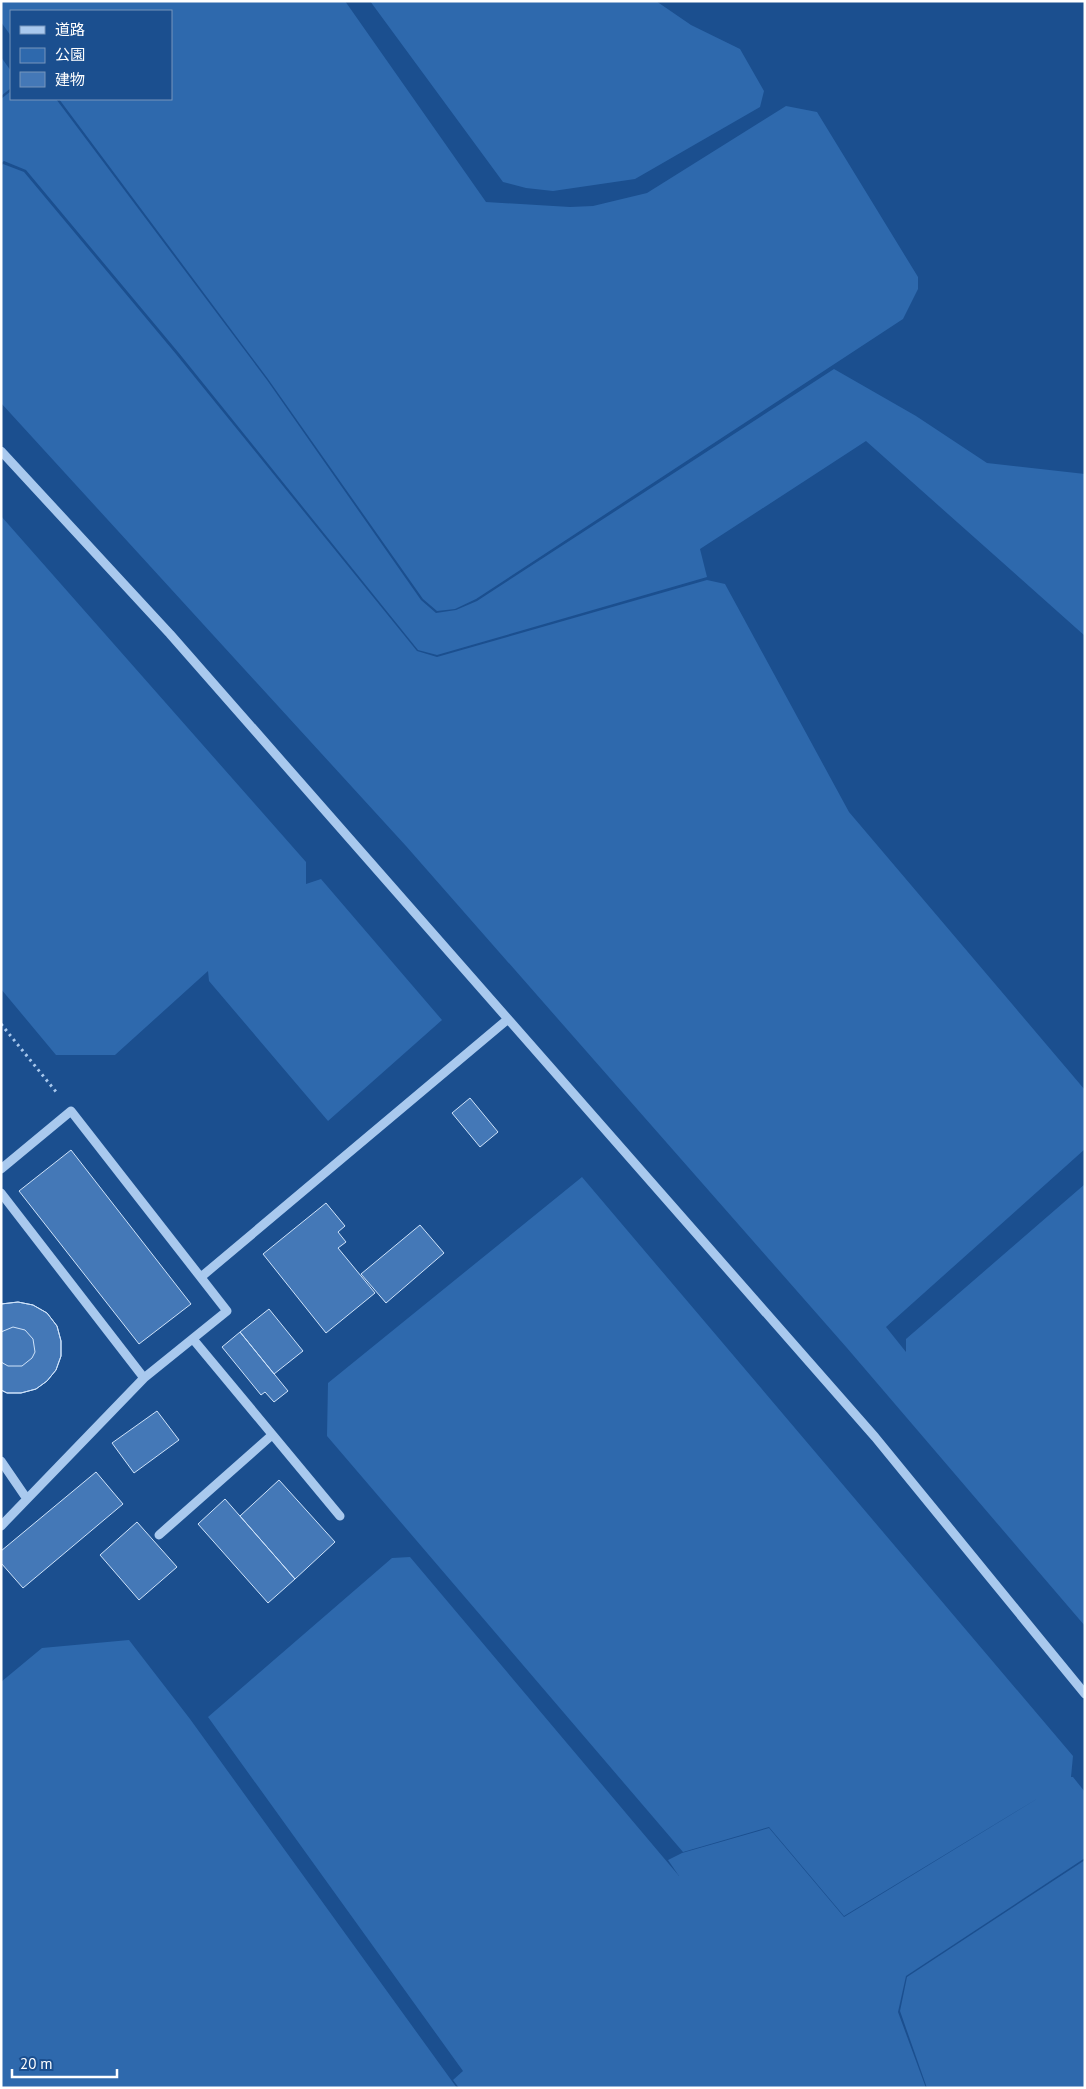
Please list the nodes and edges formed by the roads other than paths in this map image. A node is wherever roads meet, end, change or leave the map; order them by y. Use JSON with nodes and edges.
{"nodes":[{"id":1,"x":1,"y":451,"type":"edge"},
{"id":2,"x":508,"y":1018,"type":"junction"},
{"id":3,"x":1,"y":1169,"type":"edge"},
{"id":4,"x":1,"y":1193,"type":"edge"},
{"id":5,"x":201,"y":1277,"type":"junction"},
{"id":6,"x":193,"y":1339,"type":"junction"},
{"id":7,"x":144,"y":1378,"type":"junction"},
{"id":8,"x":272,"y":1435,"type":"junction"},
{"id":9,"x":1,"y":1461,"type":"edge"},
{"id":10,"x":27,"y":1498,"type":"junction"},
{"id":11,"x":340,"y":1516,"type":"dead end"},
{"id":12,"x":1,"y":1526,"type":"edge"},
{"id":13,"x":159,"y":1535,"type":"dead end"},
{"id":14,"x":1085,"y":1694,"type":"edge"}],
"edges":[{"from":1,"to":2,"type":"street"},
{"from":2,"to":5,"type":"street"},
{"from":2,"to":14,"type":"street"},
{"from":3,"to":5,"type":"street"},
{"from":4,"to":7,"type":"street"},
{"from":5,"to":6,"type":"street"},
{"from":6,"to":7,"type":"street"},
{"from":6,"to":8,"type":"street"},
{"from":7,"to":10,"type":"street"},
{"from":8,"to":11,"type":"street"},
{"from":8,"to":13,"type":"street"},
{"from":9,"to":10,"type":"street"},
{"from":10,"to":12,"type":"street"}]}
